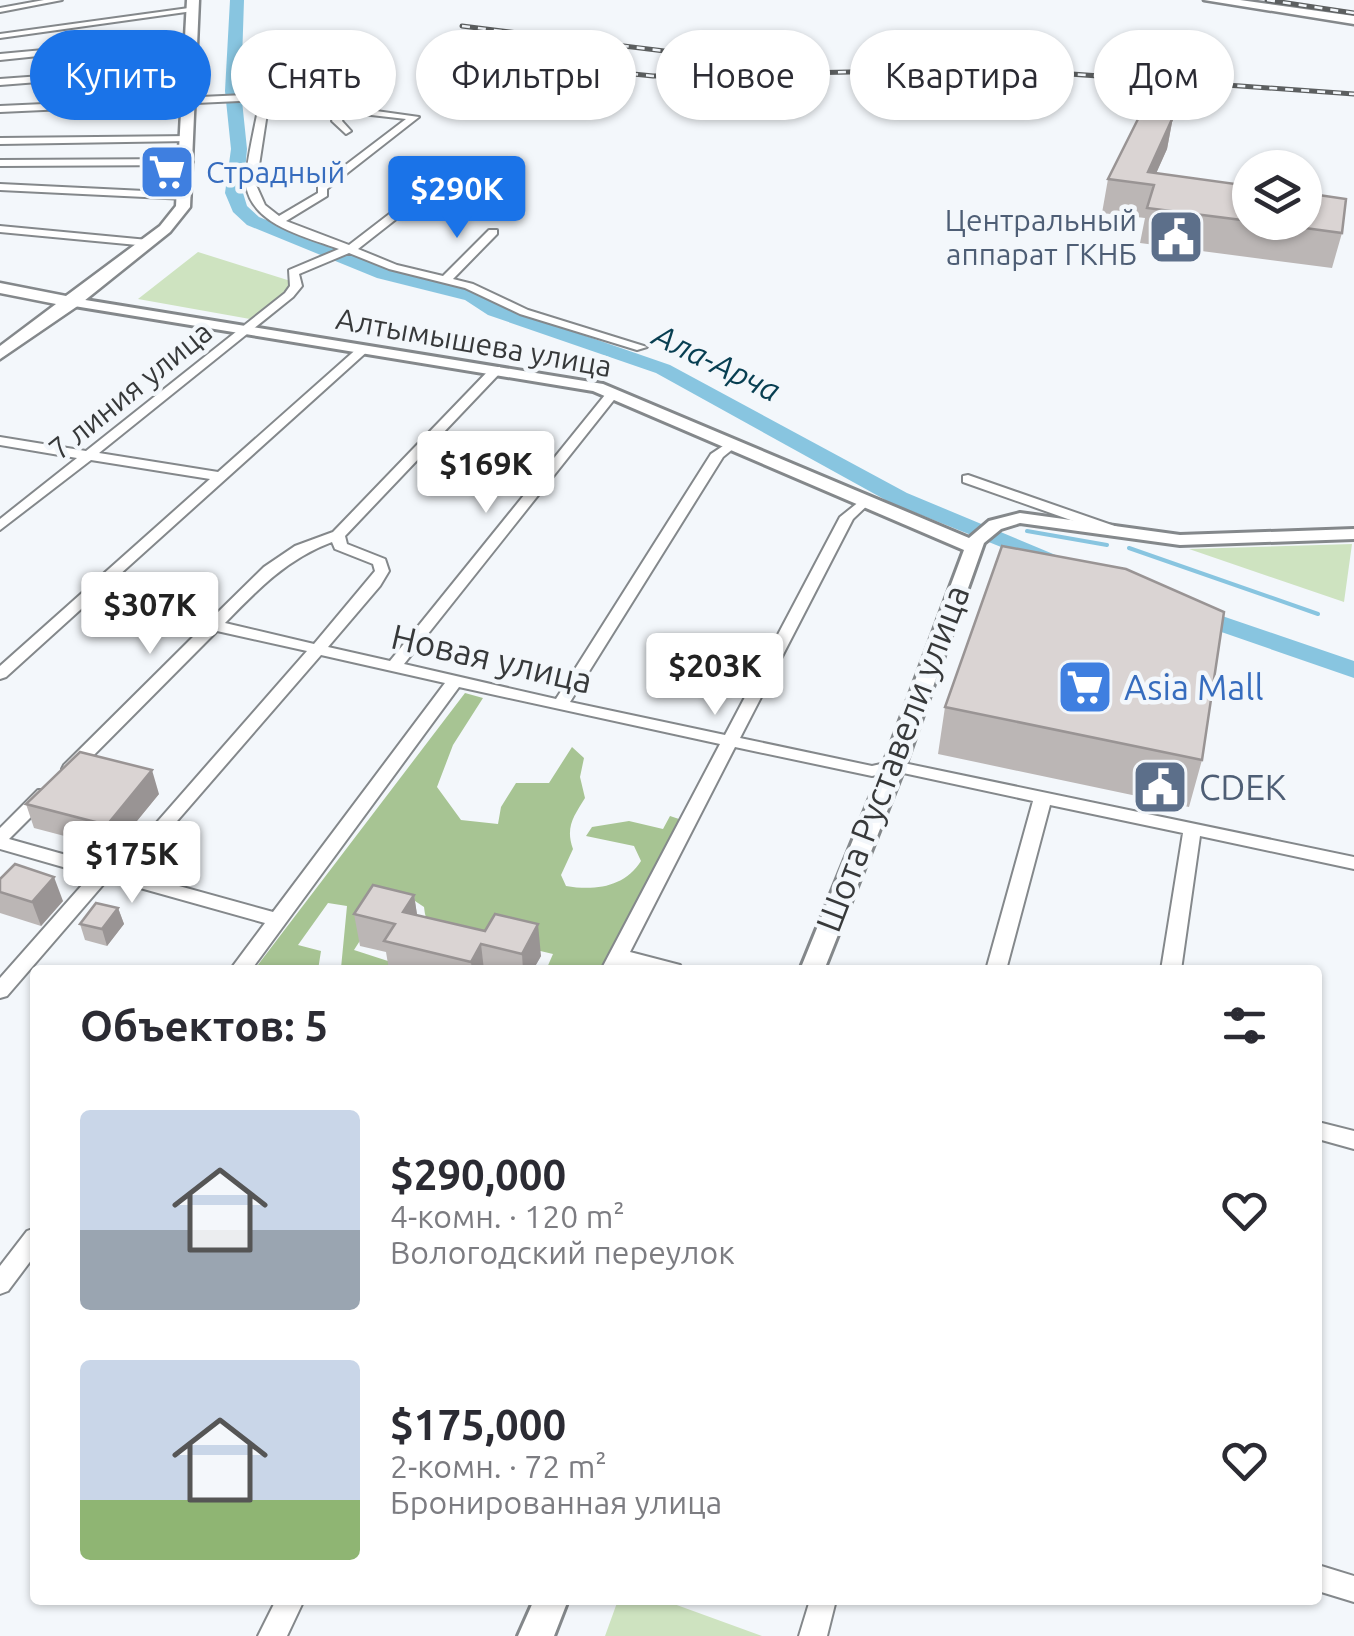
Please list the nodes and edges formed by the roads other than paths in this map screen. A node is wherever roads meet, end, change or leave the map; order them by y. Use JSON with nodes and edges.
{"nodes":[{"id":1,"x":58,"y":0,"type":"edge"},
{"id":2,"x":1211,"y":0,"type":"edge"},
{"id":3,"x":1230,"y":0,"type":"edge"},
{"id":4,"x":193,"y":4,"type":"edge"},
{"id":5,"x":0,"y":10,"type":"edge"},
{"id":6,"x":1354,"y":19,"type":"edge"},
{"id":7,"x":192,"y":30,"type":"edge"},
{"id":8,"x":0,"y":36,"type":"edge"},
{"id":9,"x":30,"y":55,"type":"edge"},
{"id":10,"x":0,"y":58,"type":"edge"},
{"id":11,"x":30,"y":79,"type":"edge"},
{"id":12,"x":0,"y":82,"type":"edge"},
{"id":13,"x":30,"y":107,"type":"edge"},
{"id":14,"x":0,"y":108,"type":"edge"},
{"id":15,"x":396,"y":115,"type":"edge"},
{"id":16,"x":189,"y":120,"type":"edge"},
{"id":17,"x":261,"y":120,"type":"edge"},
{"id":18,"x":337,"y":120,"type":"edge"},
{"id":19,"x":346,"y":131,"type":"dead end"},
{"id":20,"x":189,"y":138,"type":"junction"},
{"id":21,"x":0,"y":141,"type":"edge"},
{"id":22,"x":188,"y":162,"type":"junction"},
{"id":23,"x":0,"y":163,"type":"edge"},
{"id":24,"x":0,"y":188,"type":"edge"},
{"id":25,"x":186,"y":196,"type":"junction"},
{"id":26,"x":405,"y":208,"type":"dead end"},
{"id":27,"x":278,"y":222,"type":"junction"},
{"id":28,"x":0,"y":228,"type":"edge"},
{"id":29,"x":494,"y":232,"type":"dead end"},
{"id":30,"x":148,"y":243,"type":"junction"},
{"id":31,"x":346,"y":250,"type":"junction"},
{"id":32,"x":445,"y":280,"type":"junction"},
{"id":33,"x":0,"y":288,"type":"edge"},
{"id":34,"x":73,"y":302,"type":"junction"},
{"id":35,"x":244,"y":329,"type":"junction"},
{"id":36,"x":640,"y":347,"type":"dead end"},
{"id":37,"x":364,"y":349,"type":"junction"},
{"id":38,"x":0,"y":354,"type":"edge"},
{"id":39,"x":496,"y":370,"type":"junction"},
{"id":40,"x":613,"y":393,"type":"junction"},
{"id":41,"x":0,"y":442,"type":"edge"},
{"id":42,"x":732,"y":444,"type":"junction"},
{"id":43,"x":92,"y":456,"type":"junction"},
{"id":44,"x":221,"y":477,"type":"junction"},
{"id":45,"x":968,"y":479,"type":"dead end"},
{"id":46,"x":865,"y":501,"type":"junction"},
{"id":47,"x":0,"y":526,"type":"edge"},
{"id":48,"x":1121,"y":533,"type":"junction"},
{"id":49,"x":1354,"y":534,"type":"edge"},
{"id":50,"x":338,"y":535,"type":"junction"},
{"id":51,"x":974,"y":543,"type":"junction"},
{"id":52,"x":88,"y":596,"type":"junction"},
{"id":53,"x":212,"y":626,"type":"junction"},
{"id":54,"x":315,"y":650,"type":"junction"},
{"id":55,"x":394,"y":667,"type":"junction"},
{"id":56,"x":0,"y":674,"type":"edge"},
{"id":57,"x":455,"y":681,"type":"junction"},
{"id":58,"x":560,"y":705,"type":"junction"},
{"id":59,"x":730,"y":741,"type":"junction"},
{"id":60,"x":894,"y":766,"type":"junction"},
{"id":61,"x":1043,"y":797,"type":"junction"},
{"id":62,"x":1192,"y":828,"type":"junction"},
{"id":63,"x":0,"y":841,"type":"edge"},
{"id":64,"x":1354,"y":862,"type":"edge"},
{"id":65,"x":111,"y":875,"type":"junction"},
{"id":66,"x":278,"y":920,"type":"junction"},
{"id":67,"x":614,"y":963,"type":"edge"},
{"id":68,"x":244,"y":965,"type":"edge"},
{"id":69,"x":814,"y":965,"type":"edge"},
{"id":70,"x":997,"y":965,"type":"edge"},
{"id":71,"x":1172,"y":965,"type":"edge"},
{"id":72,"x":0,"y":991,"type":"edge"},
{"id":73,"x":1322,"y":1132,"type":"edge"},
{"id":74,"x":1354,"y":1140,"type":"edge"},
{"id":75,"x":30,"y":1245,"type":"edge"},
{"id":76,"x":0,"y":1284,"type":"edge"},
{"id":77,"x":1322,"y":1579,"type":"edge"},
{"id":78,"x":1354,"y":1588,"type":"edge"},
{"id":79,"x":289,"y":1605,"type":"edge"},
{"id":80,"x":549,"y":1605,"type":"edge"},
{"id":81,"x":822,"y":1605,"type":"edge"},
{"id":82,"x":272,"y":1636,"type":"edge"},
{"id":83,"x":536,"y":1636,"type":"edge"},
{"id":84,"x":813,"y":1636,"type":"edge"}],
"edges":[{"from":1,"to":5,"type":"street"},
{"from":2,"to":6,"type":"main road"},
{"from":3,"to":6,"type":"main road"},
{"from":4,"to":7,"type":"main road"},
{"from":4,"to":8,"type":"street"},
{"from":9,"to":10,"type":"street"},
{"from":11,"to":12,"type":"street"},
{"from":13,"to":14,"type":"street"},
{"from":15,"to":27,"type":"street"},
{"from":16,"to":20,"type":"main road"},
{"from":17,"to":27,"type":"street"},
{"from":18,"to":19,"type":"street"},
{"from":20,"to":21,"type":"street"},
{"from":20,"to":22,"type":"main road"},
{"from":22,"to":23,"type":"street"},
{"from":22,"to":25,"type":"main road"},
{"from":24,"to":25,"type":"street"},
{"from":25,"to":30,"type":"main road"},
{"from":26,"to":31,"type":"street"},
{"from":27,"to":31,"type":"street"},
{"from":28,"to":30,"type":"street"},
{"from":29,"to":32,"type":"street"},
{"from":30,"to":34,"type":"main road"},
{"from":31,"to":32,"type":"street"},
{"from":31,"to":35,"type":"street","name":"7 линия улица"},
{"from":32,"to":36,"type":"street"},
{"from":33,"to":34,"type":"main road","name":"Алтымышева улица"},
{"from":34,"to":35,"type":"street","name":"Алтымышева улица"},
{"from":34,"to":38,"type":"main road"},
{"from":35,"to":37,"type":"street","name":"Алтымышева улица"},
{"from":35,"to":43,"type":"street","name":"7 линия улица"},
{"from":37,"to":39,"type":"street","name":"Алтымышева улица"},
{"from":37,"to":44,"type":"street"},
{"from":39,"to":40,"type":"street","name":"Алтымышева улица"},
{"from":39,"to":50,"type":"street"},
{"from":40,"to":42,"type":"street","name":"Алтымышева улица"},
{"from":40,"to":55,"type":"street"},
{"from":41,"to":43,"type":"street"},
{"from":42,"to":46,"type":"street","name":"Алтымышева улица"},
{"from":42,"to":58,"type":"street"},
{"from":43,"to":44,"type":"street"},
{"from":43,"to":47,"type":"street","name":"7 линия улица"},
{"from":44,"to":52,"type":"street"},
{"from":45,"to":48,"type":"street"},
{"from":46,"to":51,"type":"street","name":"Алтымышева улица"},
{"from":46,"to":59,"type":"street"},
{"from":48,"to":49,"type":"street"},
{"from":48,"to":51,"type":"street"},
{"from":50,"to":53,"type":"street"},
{"from":50,"to":54,"type":"street"},
{"from":51,"to":60,"type":"street","name":"Шота Руставели улица"},
{"from":52,"to":53,"type":"street","name":"Новая улица"},
{"from":52,"to":56,"type":"street"},
{"from":53,"to":54,"type":"street","name":"Новая улица"},
{"from":53,"to":63,"type":"street"},
{"from":54,"to":55,"type":"street","name":"Новая улица"},
{"from":54,"to":65,"type":"street"},
{"from":55,"to":57,"type":"street","name":"Новая улица"},
{"from":57,"to":58,"type":"street","name":"Новая улица"},
{"from":57,"to":66,"type":"street"},
{"from":58,"to":59,"type":"street","name":"Новая улица"},
{"from":59,"to":60,"type":"street","name":"Новая улица"},
{"from":59,"to":67,"type":"street"},
{"from":60,"to":61,"type":"street","name":"Новая улица"},
{"from":60,"to":69,"type":"street","name":"Шота Руставели улица"},
{"from":61,"to":62,"type":"street","name":"Новая улица"},
{"from":61,"to":70,"type":"street"},
{"from":62,"to":64,"type":"street","name":"Новая улица"},
{"from":62,"to":71,"type":"street"},
{"from":63,"to":65,"type":"street"},
{"from":65,"to":66,"type":"street"},
{"from":65,"to":72,"type":"street"},
{"from":66,"to":68,"type":"street"},
{"from":73,"to":74,"type":"street"},
{"from":75,"to":76,"type":"street"},
{"from":77,"to":78,"type":"street"},
{"from":79,"to":82,"type":"street"},
{"from":80,"to":83,"type":"street"},
{"from":81,"to":84,"type":"street"}]}
